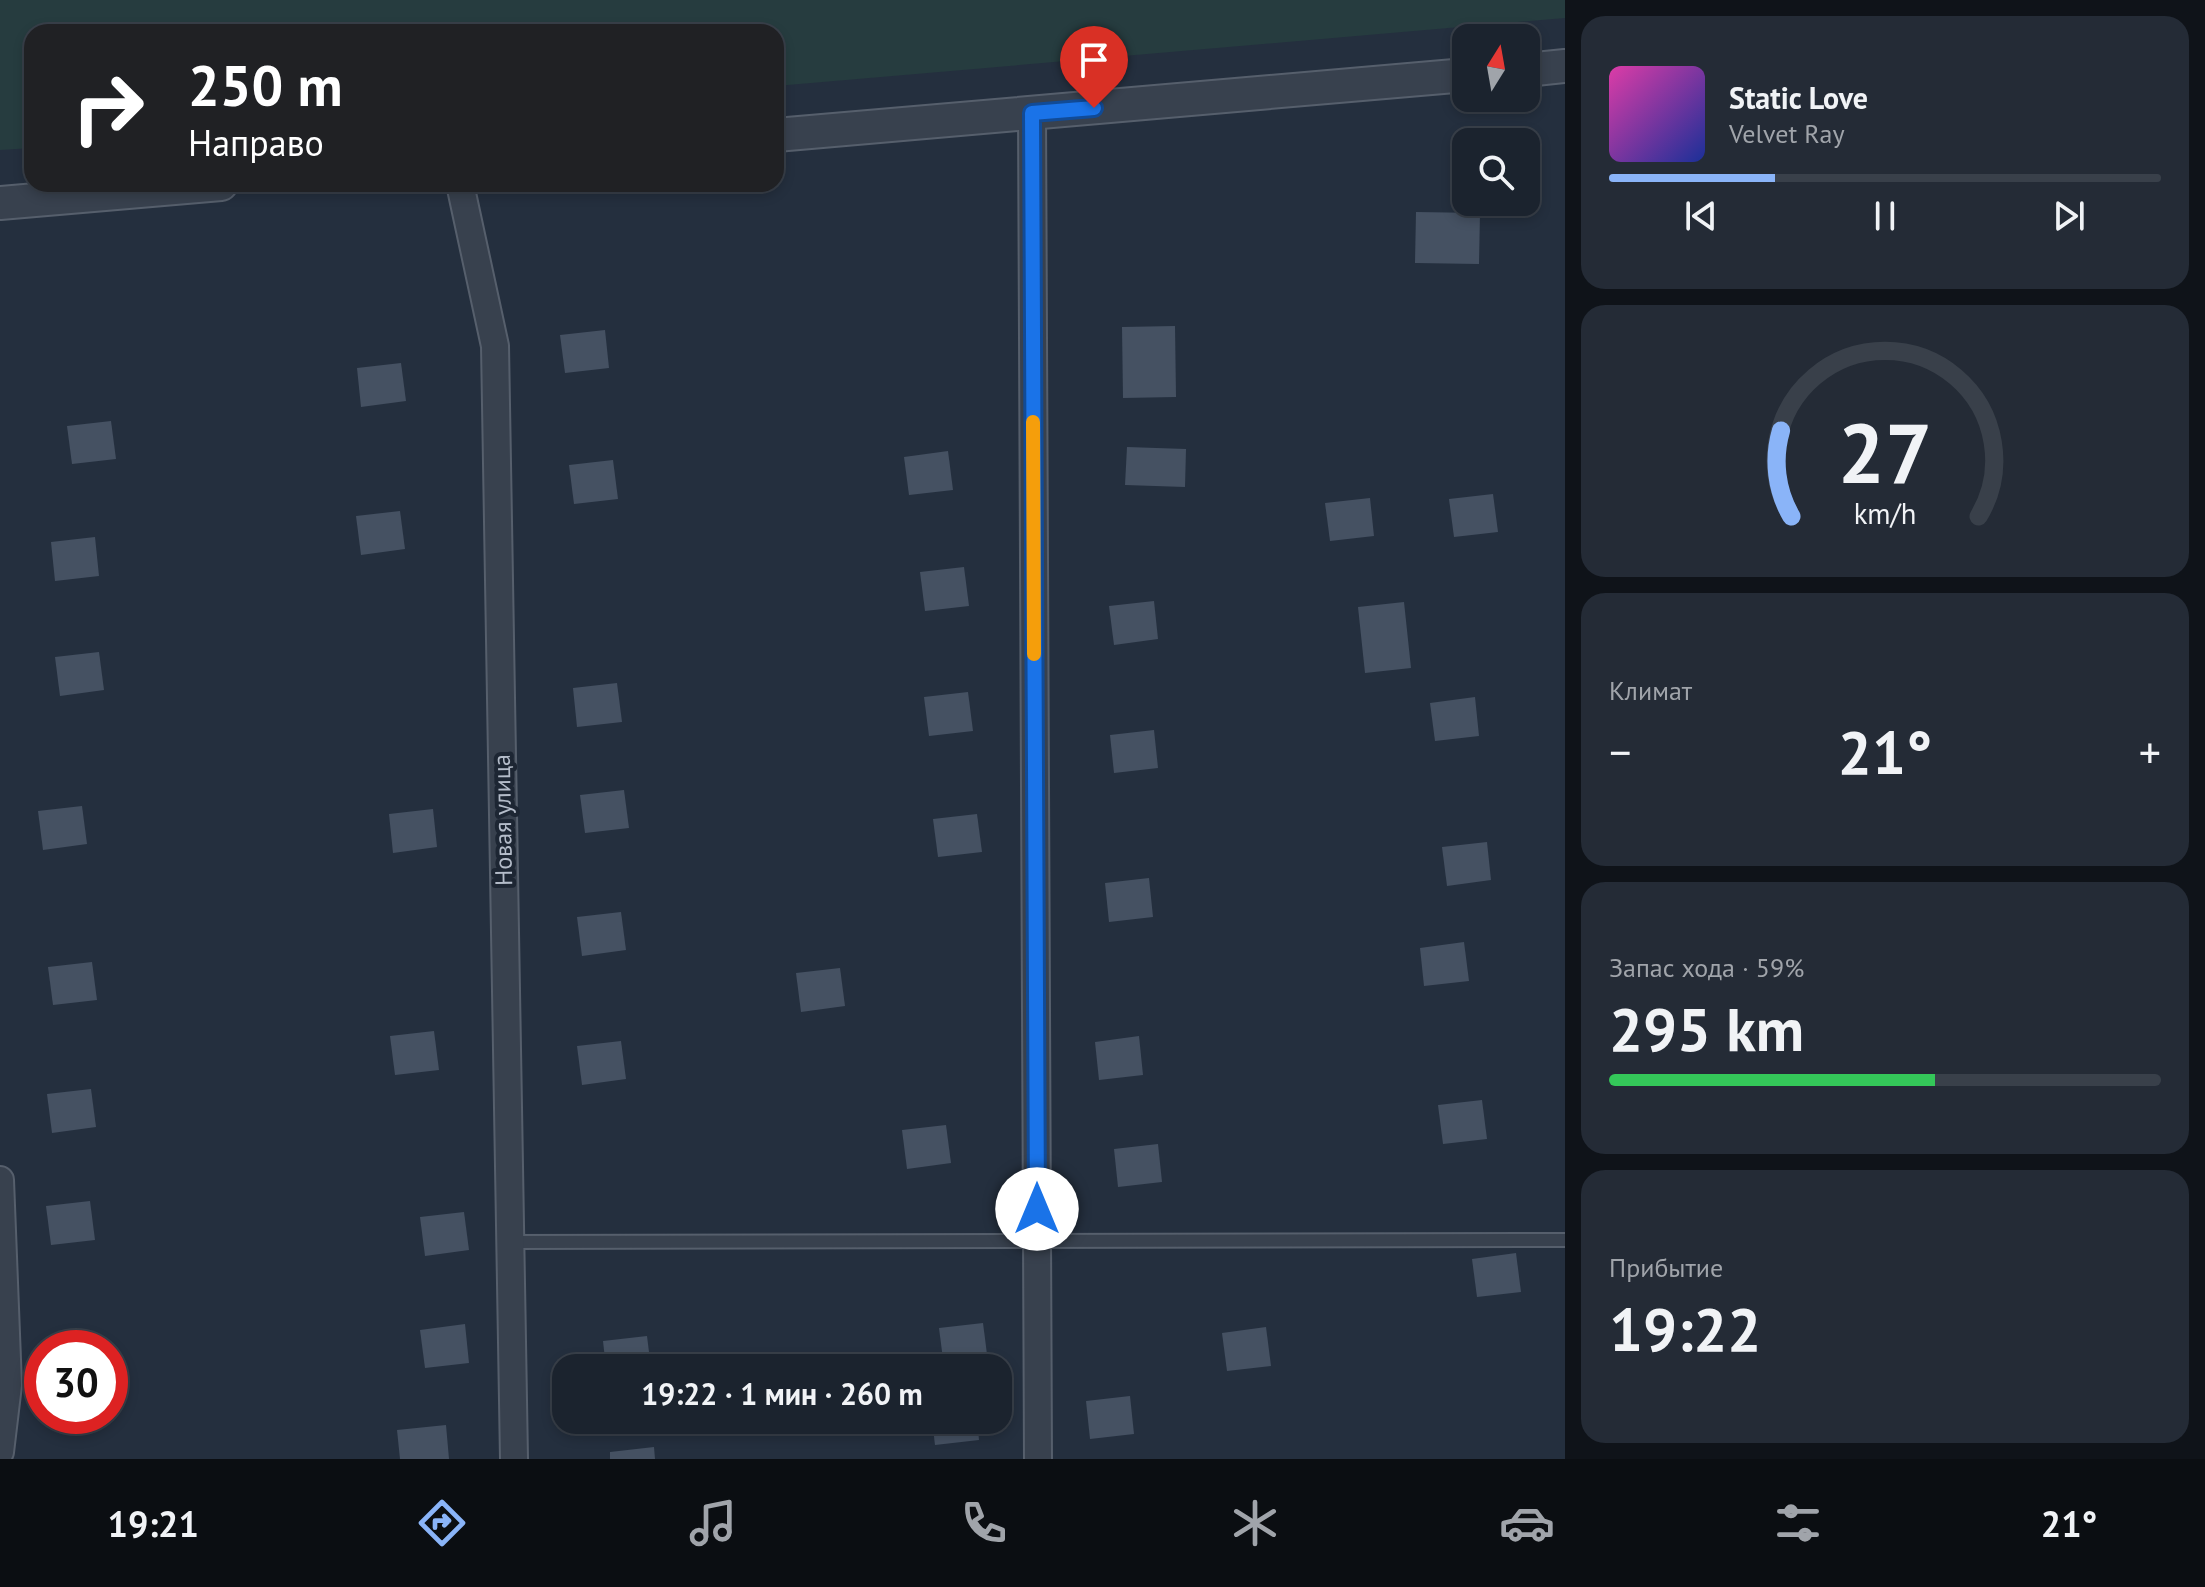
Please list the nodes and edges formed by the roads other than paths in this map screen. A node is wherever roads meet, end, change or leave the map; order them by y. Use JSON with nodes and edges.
{"nodes":[{"id":1,"x":1565,"y":66,"type":"edge"},
{"id":2,"x":1540,"y":69,"type":"edge"},
{"id":3,"x":1452,"y":76,"type":"edge"},
{"id":4,"x":1032,"y":113,"type":"junction"},
{"id":5,"x":784,"y":134,"type":"edge"},
{"id":6,"x":128,"y":192,"type":"edge"},
{"id":7,"x":462,"y":192,"type":"edge"},
{"id":8,"x":0,"y":203,"type":"edge"},
{"id":9,"x":0,"y":1180,"type":"edge"},
{"id":10,"x":1037,"y":1240,"type":"junction"},
{"id":11,"x":1565,"y":1240,"type":"edge"},
{"id":12,"x":511,"y":1242,"type":"junction"},
{"id":13,"x":0,"y":1452,"type":"edge"},
{"id":14,"x":514,"y":1459,"type":"edge"},
{"id":15,"x":1038,"y":1459,"type":"edge"}],
"edges":[{"from":1,"to":2,"type":"street"},
{"from":3,"to":4,"type":"street"},
{"from":4,"to":5,"type":"street"},
{"from":4,"to":10,"type":"street"},
{"from":6,"to":8,"type":"street"},
{"from":7,"to":12,"type":"street","name":"Новая улица"},
{"from":9,"to":13,"type":"street"},
{"from":10,"to":11,"type":"lane"},
{"from":10,"to":12,"type":"lane"},
{"from":10,"to":15,"type":"street"},
{"from":12,"to":14,"type":"street","name":"Новая улица"}]}
